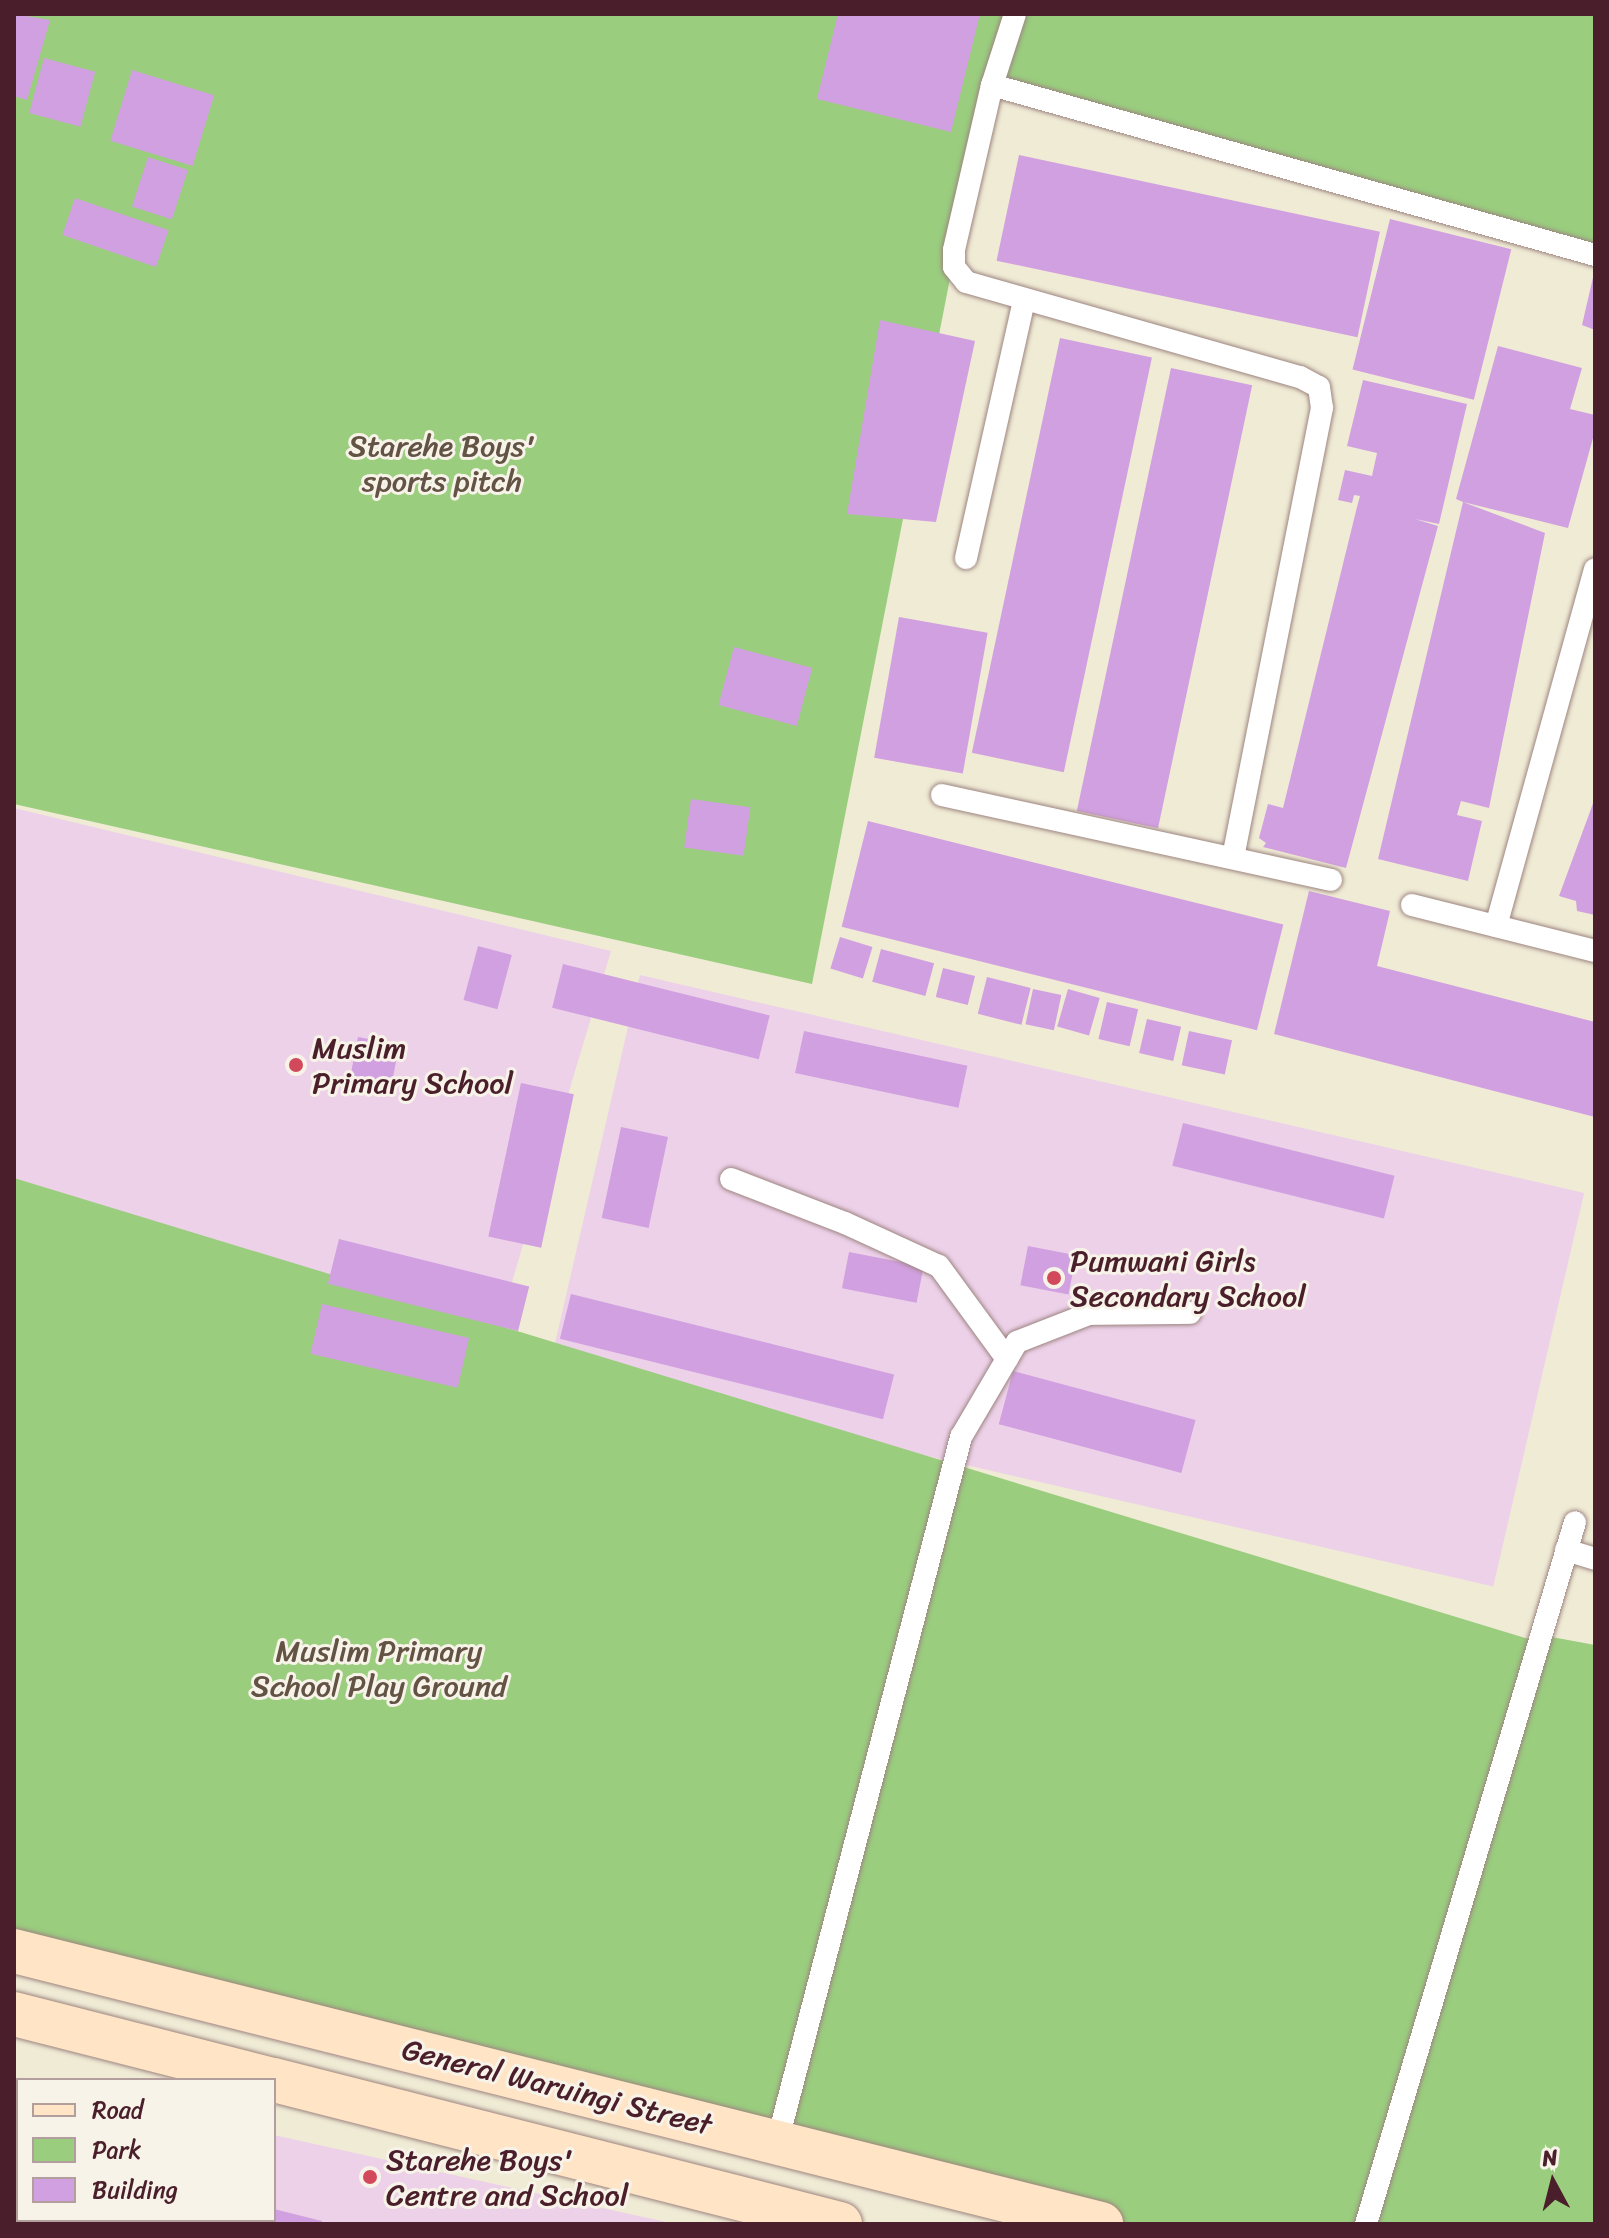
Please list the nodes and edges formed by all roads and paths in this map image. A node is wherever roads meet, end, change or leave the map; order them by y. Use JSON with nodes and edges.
{"nodes":[{"id":1,"x":1015,"y":14,"type":"edge"},
{"id":2,"x":992,"y":85,"type":"junction"},
{"id":3,"x":1595,"y":255,"type":"edge"},
{"id":4,"x":1024,"y":301,"type":"junction"},
{"id":5,"x":966,"y":558,"type":"dead end"},
{"id":6,"x":1595,"y":570,"type":"edge"},
{"id":7,"x":942,"y":795,"type":"dead end"},
{"id":8,"x":1233,"y":856,"type":"junction"},
{"id":9,"x":1331,"y":880,"type":"dead end"},
{"id":10,"x":1412,"y":905,"type":"dead end"},
{"id":11,"x":1496,"y":926,"type":"junction"},
{"id":12,"x":1595,"y":951,"type":"edge"},
{"id":13,"x":731,"y":1179,"type":"dead end"},
{"id":14,"x":1190,"y":1313,"type":"dead end"},
{"id":15,"x":1007,"y":1359,"type":"junction"},
{"id":16,"x":1575,"y":1522,"type":"dead end"},
{"id":17,"x":1566,"y":1550,"type":"junction"},
{"id":18,"x":1595,"y":1559,"type":"edge"},
{"id":19,"x":14,"y":1951,"type":"edge"},
{"id":20,"x":14,"y":2014,"type":"edge"},
{"id":21,"x":265,"y":2078,"type":"edge"},
{"id":22,"x":276,"y":2081,"type":"edge"},
{"id":23,"x":777,"y":2143,"type":"junction"},
{"id":24,"x":840,"y":2224,"type":"edge"},
{"id":25,"x":1101,"y":2224,"type":"edge"},
{"id":26,"x":1366,"y":2224,"type":"edge"}],
"edges":[{"from":1,"to":2,"type":"lane"},
{"from":2,"to":3,"type":"lane"},
{"from":2,"to":4,"type":"lane"},
{"from":4,"to":5,"type":"lane"},
{"from":4,"to":8,"type":"lane"},
{"from":6,"to":11,"type":"lane"},
{"from":7,"to":8,"type":"lane"},
{"from":8,"to":9,"type":"lane"},
{"from":10,"to":11,"type":"lane"},
{"from":11,"to":12,"type":"lane"},
{"from":13,"to":15,"type":"lane"},
{"from":14,"to":15,"type":"lane"},
{"from":15,"to":23,"type":"lane"},
{"from":16,"to":17,"type":"lane"},
{"from":17,"to":18,"type":"lane"},
{"from":17,"to":26,"type":"lane"},
{"from":19,"to":23,"type":"main road","name":"General Waruingi Street"},
{"from":20,"to":21,"type":"main road","name":"General Waruingi Street"},
{"from":22,"to":24,"type":"main road","name":"General Waruingi Street"},
{"from":23,"to":25,"type":"main road","name":"General Waruingi Street"}]}
